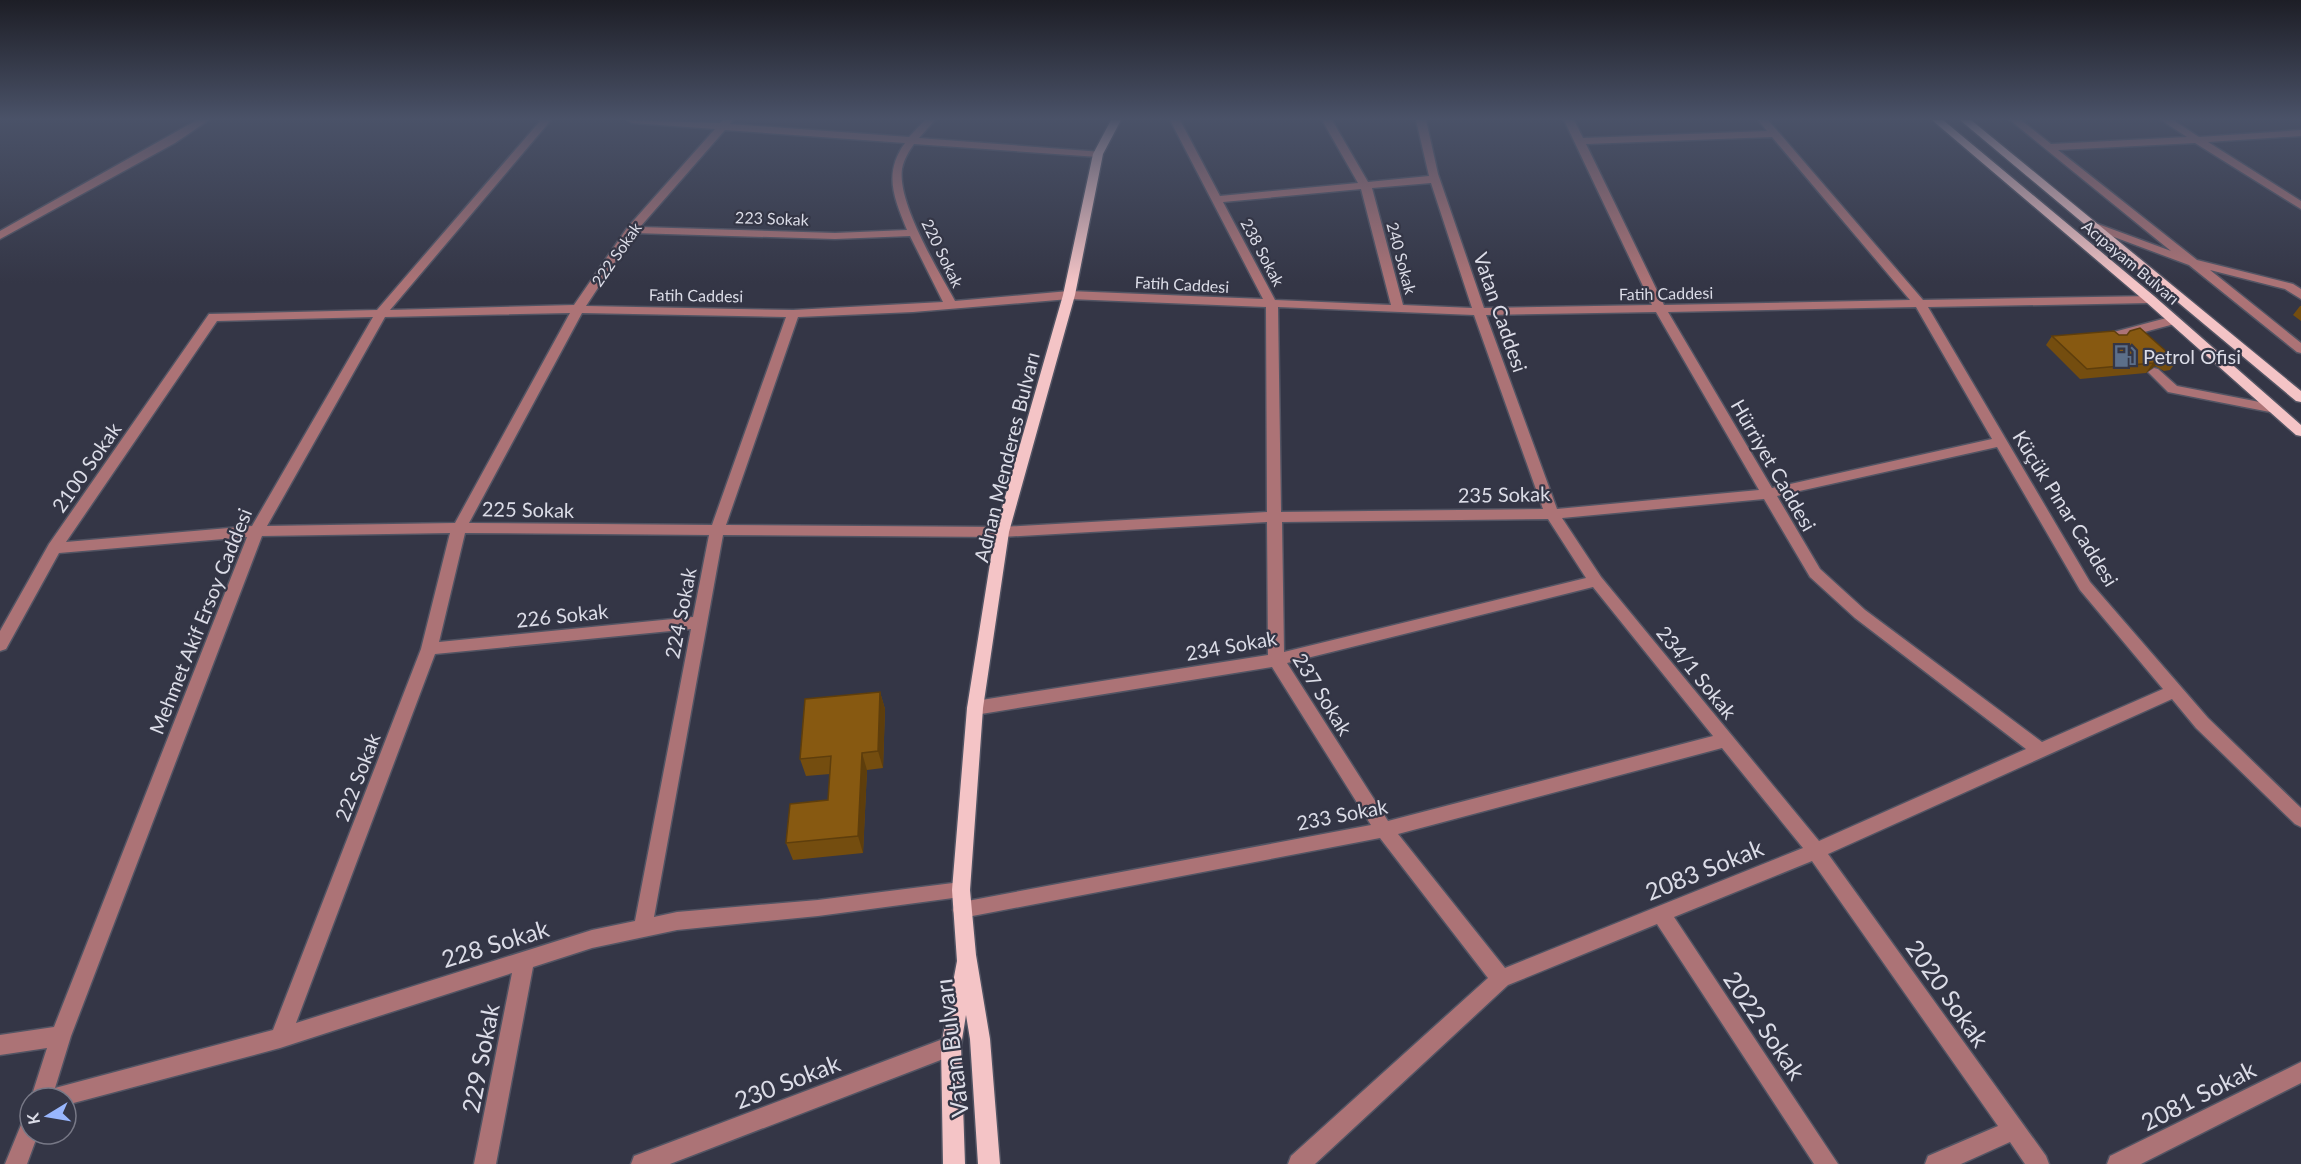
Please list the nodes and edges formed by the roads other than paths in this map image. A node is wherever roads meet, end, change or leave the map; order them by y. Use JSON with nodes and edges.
{"nodes":[{"id":1,"x":108,"y":174,"type":"edge"},
{"id":2,"x":500,"y":174,"type":"edge"},
{"id":3,"x":680,"y":174,"type":"edge"},
{"id":4,"x":897,"y":174,"type":"edge"},
{"id":5,"x":1094,"y":174,"type":"edge"},
{"id":6,"x":1204,"y":174,"type":"edge"},
{"id":7,"x":1359,"y":174,"type":"edge"},
{"id":8,"x":1435,"y":174,"type":"edge"},
{"id":9,"x":1595,"y":174,"type":"edge"},
{"id":10,"x":1809,"y":174,"type":"edge"},
{"id":11,"x":2002,"y":174,"type":"edge"},
{"id":12,"x":2031,"y":174,"type":"edge"},
{"id":13,"x":2083,"y":174,"type":"edge"},
{"id":14,"x":2250,"y":174,"type":"edge"},
{"id":15,"x":1436,"y":179,"type":"junction"},
{"id":16,"x":1366,"y":187,"type":"junction"},
{"id":17,"x":1217,"y":200,"type":"junction"},
{"id":18,"x":2301,"y":206,"type":"edge"},
{"id":19,"x":2094,"y":226,"type":"junction"},
{"id":20,"x":631,"y":230,"type":"junction"},
{"id":21,"x":913,"y":232,"type":"junction"},
{"id":22,"x":0,"y":236,"type":"edge"},
{"id":23,"x":2194,"y":263,"type":"junction"},
{"id":24,"x":1069,"y":295,"type":"junction"},
{"id":25,"x":2301,"y":295,"type":"edge"},
{"id":26,"x":2150,"y":299,"type":"junction"},
{"id":27,"x":1920,"y":304,"type":"junction"},
{"id":28,"x":951,"y":305,"type":"junction"},
{"id":29,"x":1272,"y":305,"type":"junction"},
{"id":30,"x":578,"y":309,"type":"junction"},
{"id":31,"x":1398,"y":309,"type":"junction"},
{"id":32,"x":1660,"y":309,"type":"junction"},
{"id":33,"x":1479,"y":312,"type":"junction"},
{"id":34,"x":381,"y":313,"type":"junction"},
{"id":35,"x":792,"y":314,"type":"junction"},
{"id":36,"x":213,"y":317,"type":"joint"},
{"id":37,"x":2174,"y":320,"type":"junction"},
{"id":38,"x":2117,"y":339,"type":"edge"},
{"id":39,"x":2301,"y":349,"type":"edge"},
{"id":40,"x":2154,"y":372,"type":"edge"},
{"id":41,"x":2301,"y":398,"type":"edge"},
{"id":42,"x":2275,"y":409,"type":"junction"},
{"id":43,"x":2301,"y":432,"type":"edge"},
{"id":44,"x":2000,"y":442,"type":"junction"},
{"id":45,"x":1768,"y":493,"type":"junction"},
{"id":46,"x":1552,"y":514,"type":"junction"},
{"id":47,"x":1274,"y":517,"type":"junction"},
{"id":48,"x":459,"y":528,"type":"junction"},
{"id":49,"x":257,"y":531,"type":"junction"},
{"id":50,"x":717,"y":531,"type":"junction"},
{"id":51,"x":1002,"y":532,"type":"junction"},
{"id":52,"x":54,"y":548,"type":"junction"},
{"id":53,"x":1596,"y":581,"type":"junction"},
{"id":54,"x":700,"y":622,"type":"junction"},
{"id":55,"x":0,"y":645,"type":"edge"},
{"id":56,"x":429,"y":650,"type":"junction"},
{"id":57,"x":1276,"y":660,"type":"junction"},
{"id":58,"x":2174,"y":691,"type":"junction"},
{"id":59,"x":975,"y":708,"type":"junction"},
{"id":60,"x":1725,"y":740,"type":"junction"},
{"id":61,"x":2041,"y":751,"type":"junction"},
{"id":62,"x":2301,"y":819,"type":"edge"},
{"id":63,"x":1384,"y":830,"type":"junction"},
{"id":64,"x":1816,"y":851,"type":"junction"},
{"id":65,"x":961,"y":890,"type":"junction"},
{"id":66,"x":962,"y":910,"type":"junction"},
{"id":67,"x":1661,"y":914,"type":"junction"},
{"id":68,"x":643,"y":928,"type":"junction"},
{"id":69,"x":966,"y":955,"type":"junction"},
{"id":70,"x":524,"y":961,"type":"junction"},
{"id":71,"x":1502,"y":979,"type":"junction"},
{"id":72,"x":61,"y":1036,"type":"junction"},
{"id":73,"x":280,"y":1038,"type":"junction"},
{"id":74,"x":0,"y":1045,"type":"edge"},
{"id":75,"x":951,"y":1046,"type":"junction"},
{"id":76,"x":2301,"y":1072,"type":"edge"},
{"id":77,"x":45,"y":1086,"type":"edge"},
{"id":78,"x":78,"y":1092,"type":"edge"},
{"id":79,"x":2014,"y":1130,"type":"junction"},
{"id":80,"x":23,"y":1146,"type":"edge"},
{"id":81,"x":16,"y":1164,"type":"edge"},
{"id":82,"x":485,"y":1164,"type":"edge"},
{"id":83,"x":642,"y":1164,"type":"edge"},
{"id":84,"x":954,"y":1164,"type":"edge"},
{"id":85,"x":989,"y":1164,"type":"edge"},
{"id":86,"x":1299,"y":1164,"type":"edge"},
{"id":87,"x":1827,"y":1164,"type":"edge"},
{"id":88,"x":1936,"y":1164,"type":"edge"},
{"id":89,"x":2038,"y":1164,"type":"edge"},
{"id":90,"x":2118,"y":1164,"type":"edge"}],
"edges":[{"from":1,"to":22,"type":"street"},
{"from":2,"to":34,"type":"street","name":"Mehmet Akif Ersoy Caddesi"},
{"from":3,"to":20,"type":"street","name":"222 Sokak"},
{"from":4,"to":21,"type":"street","name":"220 Sokak"},
{"from":5,"to":24,"type":"main road","name":"Adnan Menderes Bulvarı"},
{"from":6,"to":17,"type":"street","name":"238 Sokak"},
{"from":7,"to":16,"type":"street","name":"240 Sokak"},
{"from":8,"to":15,"type":"street","name":"Vatan Caddesi"},
{"from":9,"to":32,"type":"street","name":"Hürriyet Caddesi"},
{"from":10,"to":27,"type":"street","name":"Küçük Pınar Caddesi"},
{"from":11,"to":26,"type":"main road","name":"Acıpayam Bulvarı"},
{"from":12,"to":19,"type":"main road","name":"Acıpayam Bulvarı"},
{"from":13,"to":23,"type":"street"},
{"from":14,"to":18,"type":"street"},
{"from":15,"to":16,"type":"street"},
{"from":15,"to":33,"type":"street","name":"Vatan Caddesi"},
{"from":16,"to":17,"type":"street"},
{"from":16,"to":31,"type":"street","name":"240 Sokak"},
{"from":17,"to":29,"type":"street","name":"238 Sokak"},
{"from":19,"to":23,"type":"street"},
{"from":19,"to":41,"type":"main road","name":"Acıpayam Bulvarı"},
{"from":20,"to":21,"type":"street","name":"223 Sokak"},
{"from":20,"to":30,"type":"street","name":"222 Sokak"},
{"from":21,"to":28,"type":"street","name":"220 Sokak"},
{"from":23,"to":25,"type":"street"},
{"from":23,"to":39,"type":"street"},
{"from":24,"to":28,"type":"street","name":"Fatih Caddesi"},
{"from":24,"to":29,"type":"street","name":"Fatih Caddesi"},
{"from":24,"to":51,"type":"main road","name":"Adnan Menderes Bulvarı"},
{"from":26,"to":27,"type":"street","name":"Fatih Caddesi"},
{"from":26,"to":37,"type":"main road","name":"Acıpayam Bulvarı"},
{"from":27,"to":32,"type":"street","name":"Fatih Caddesi"},
{"from":27,"to":44,"type":"street","name":"Küçük Pınar Caddesi"},
{"from":28,"to":35,"type":"street","name":"Fatih Caddesi"},
{"from":29,"to":31,"type":"street","name":"Fatih Caddesi"},
{"from":29,"to":47,"type":"street","name":"237 Sokak"},
{"from":30,"to":34,"type":"street","name":"Fatih Caddesi"},
{"from":30,"to":35,"type":"street","name":"Fatih Caddesi"},
{"from":30,"to":48,"type":"street","name":"222 Sokak"},
{"from":31,"to":33,"type":"street","name":"Fatih Caddesi"},
{"from":32,"to":33,"type":"street","name":"Fatih Caddesi"},
{"from":32,"to":45,"type":"street","name":"Hürriyet Caddesi"},
{"from":33,"to":46,"type":"street","name":"Vatan Caddesi"},
{"from":34,"to":36,"type":"street","name":"Fatih Caddesi"},
{"from":34,"to":49,"type":"street","name":"Mehmet Akif Ersoy Caddesi"},
{"from":35,"to":50,"type":"street","name":"224 Sokak"},
{"from":36,"to":52,"type":"street","name":"2100 Sokak"},
{"from":37,"to":38,"type":"street"},
{"from":37,"to":42,"type":"main road","name":"Acıpayam Bulvarı"},
{"from":40,"to":42,"type":"street"},
{"from":42,"to":43,"type":"main road","name":"Acıpayam Bulvarı"},
{"from":44,"to":45,"type":"street","name":"235 Sokak"},
{"from":44,"to":58,"type":"street","name":"Küçük Pınar Caddesi"},
{"from":45,"to":46,"type":"street","name":"235 Sokak"},
{"from":45,"to":61,"type":"street","name":"Hürriyet Caddesi"},
{"from":46,"to":47,"type":"street","name":"235 Sokak"},
{"from":46,"to":53,"type":"street","name":"234/1 Sokak"},
{"from":47,"to":51,"type":"street","name":"235 Sokak"},
{"from":47,"to":57,"type":"street","name":"237 Sokak"},
{"from":48,"to":49,"type":"street","name":"225 Sokak"},
{"from":48,"to":50,"type":"street","name":"225 Sokak"},
{"from":48,"to":56,"type":"street","name":"222 Sokak"},
{"from":49,"to":52,"type":"street","name":"225 Sokak"},
{"from":49,"to":72,"type":"street","name":"Mehmet Akif Ersoy Caddesi"},
{"from":50,"to":51,"type":"street","name":"225 Sokak"},
{"from":50,"to":54,"type":"street","name":"224 Sokak"},
{"from":51,"to":59,"type":"main road","name":"Adnan Menderes Bulvarı"},
{"from":52,"to":55,"type":"street","name":"2100 Sokak"},
{"from":53,"to":57,"type":"street","name":"234 Sokak"},
{"from":53,"to":60,"type":"street","name":"234/1 Sokak"},
{"from":54,"to":56,"type":"street","name":"226 Sokak"},
{"from":54,"to":68,"type":"street","name":"224 Sokak"},
{"from":56,"to":73,"type":"street","name":"222 Sokak"},
{"from":57,"to":59,"type":"street","name":"234 Sokak"},
{"from":57,"to":63,"type":"street","name":"237 Sokak"},
{"from":58,"to":61,"type":"street","name":"2083 Sokak"},
{"from":58,"to":62,"type":"street","name":"Küçük Pınar Caddesi"},
{"from":59,"to":65,"type":"main road","name":"Adnan Menderes Bulvarı"},
{"from":60,"to":63,"type":"street","name":"233 Sokak"},
{"from":60,"to":64,"type":"street","name":"234/1 Sokak"},
{"from":61,"to":64,"type":"street","name":"2083 Sokak"},
{"from":63,"to":66,"type":"street","name":"233 Sokak"},
{"from":63,"to":71,"type":"street","name":"237 Sokak"},
{"from":64,"to":67,"type":"street","name":"2083 Sokak"},
{"from":64,"to":79,"type":"street","name":"2020 Sokak"},
{"from":65,"to":66,"type":"main road","name":"Adnan Menderes Bulvarı"},
{"from":65,"to":68,"type":"street","name":"228 Sokak"},
{"from":66,"to":69,"type":"main road","name":"Adnan Menderes Bulvarı"},
{"from":67,"to":71,"type":"street","name":"2083 Sokak"},
{"from":67,"to":87,"type":"street","name":"2022 Sokak"},
{"from":68,"to":70,"type":"street","name":"228 Sokak"},
{"from":69,"to":75,"type":"main road","name":"Vatan Bulvarı"},
{"from":69,"to":85,"type":"main road","name":"Vatan Bulvarı"},
{"from":70,"to":73,"type":"street","name":"228 Sokak"},
{"from":70,"to":82,"type":"street","name":"229 Sokak"},
{"from":71,"to":86,"type":"street","name":"2083 Sokak"},
{"from":72,"to":74,"type":"street"},
{"from":72,"to":77,"type":"street","name":"Mehmet Akif Ersoy Caddesi"},
{"from":73,"to":78,"type":"street","name":"228 Sokak"},
{"from":75,"to":83,"type":"street","name":"230 Sokak"},
{"from":75,"to":84,"type":"main road","name":"Vatan Bulvarı"},
{"from":76,"to":90,"type":"street","name":"2081 Sokak"},
{"from":79,"to":88,"type":"street"},
{"from":79,"to":89,"type":"street","name":"2020 Sokak"},
{"from":80,"to":81,"type":"street"}]}
